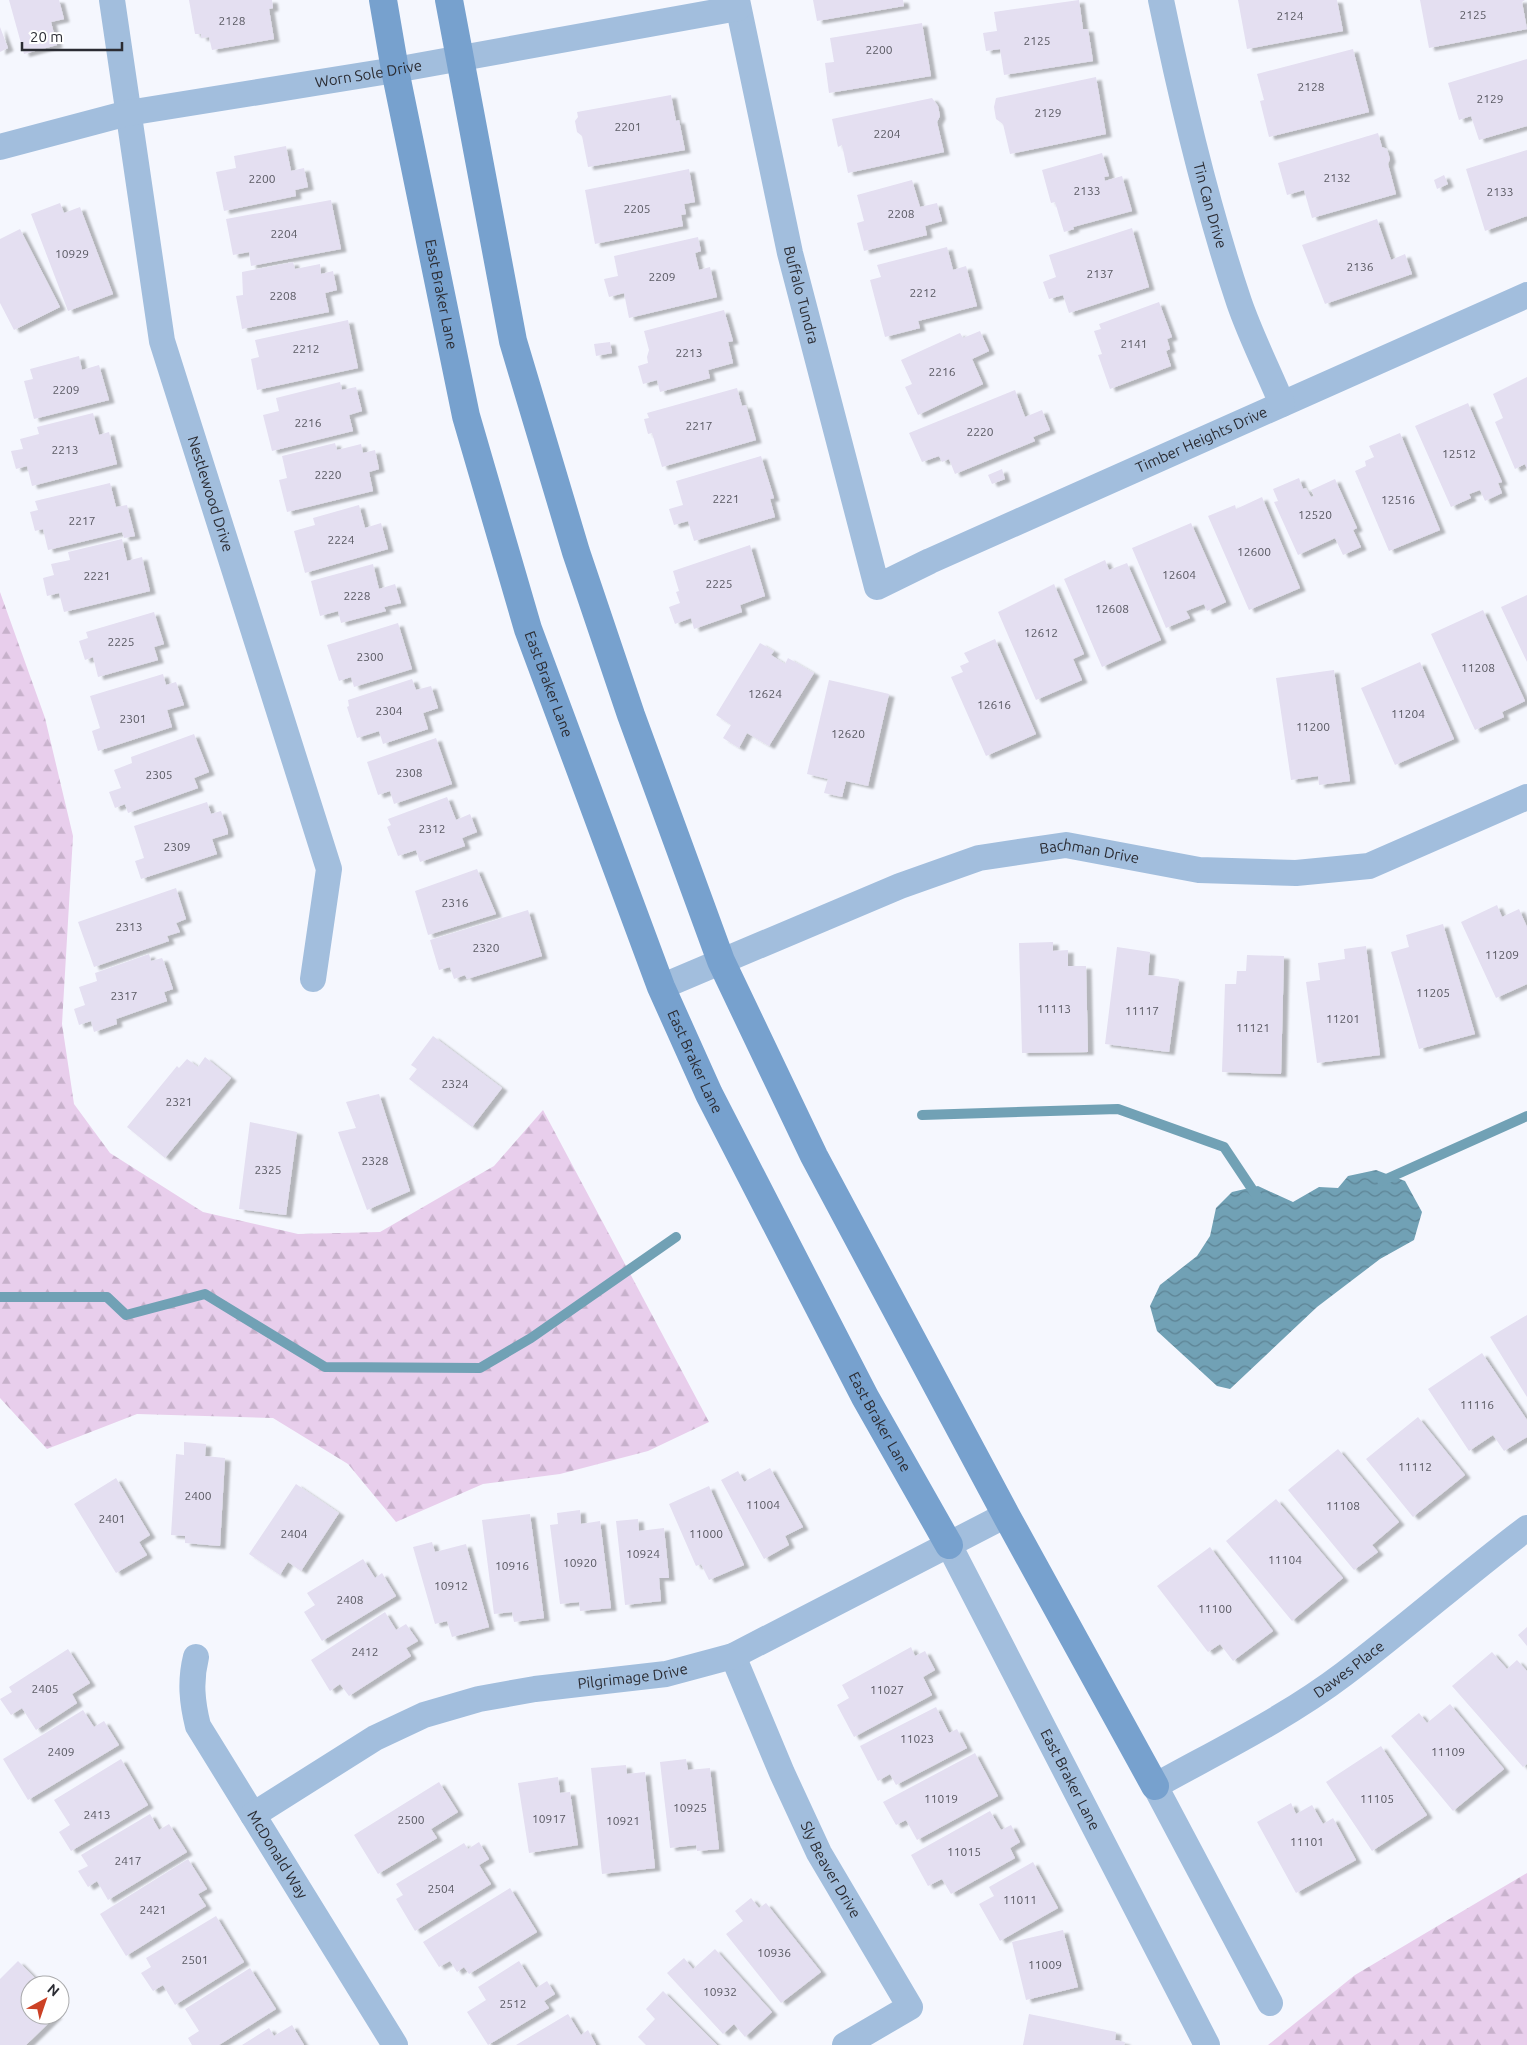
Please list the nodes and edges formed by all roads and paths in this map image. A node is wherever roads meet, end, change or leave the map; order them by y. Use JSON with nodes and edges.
{"nodes":[{"id":1,"x":112,"y":0,"type":"edge"},
{"id":2,"x":383,"y":0,"type":"edge"},
{"id":3,"x":449,"y":0,"type":"edge"},
{"id":4,"x":1161,"y":0,"type":"edge"},
{"id":5,"x":738,"y":4,"type":"edge"},
{"id":6,"x":458,"y":57,"type":"junction"},
{"id":7,"x":395,"y":70,"type":"junction"},
{"id":8,"x":128,"y":113,"type":"junction"},
{"id":9,"x":0,"y":147,"type":"edge"},
{"id":10,"x":1527,"y":295,"type":"edge"},
{"id":11,"x":1282,"y":404,"type":"junction"},
{"id":12,"x":877,"y":587,"type":"joint"},
{"id":13,"x":1527,"y":797,"type":"edge"},
{"id":14,"x":721,"y":961,"type":"junction"},
{"id":15,"x":313,"y":979,"type":"dead end"},
{"id":16,"x":661,"y":987,"type":"junction"},
{"id":17,"x":1006,"y":1515,"type":"junction"},
{"id":18,"x":1527,"y":1528,"type":"edge"},
{"id":19,"x":948,"y":1545,"type":"junction"},
{"id":20,"x":733,"y":1656,"type":"junction"},
{"id":21,"x":196,"y":1657,"type":"dead end"},
{"id":22,"x":1155,"y":1786,"type":"junction"},
{"id":23,"x":253,"y":1815,"type":"junction"},
{"id":24,"x":1270,"y":2003,"type":"dead end"},
{"id":25,"x":395,"y":2045,"type":"edge"},
{"id":26,"x":845,"y":2045,"type":"edge"},
{"id":27,"x":1207,"y":2045,"type":"edge"}],
"edges":[{"from":1,"to":8,"type":"street","name":"Nestlewood Drive"},
{"from":2,"to":7,"type":"street","name":"East Braker Lane"},
{"from":3,"to":6,"type":"street"},
{"from":4,"to":11,"type":"street","name":"Tin Can Drive"},
{"from":5,"to":6,"type":"street","name":"Worn Sole Drive"},
{"from":5,"to":12,"type":"street","name":"Buffalo Tundra"},
{"from":6,"to":7,"type":"street","name":"Worn Sole Drive"},
{"from":6,"to":14,"type":"street"},
{"from":7,"to":8,"type":"street","name":"Worn Sole Drive"},
{"from":7,"to":16,"type":"street","name":"East Braker Lane"},
{"from":8,"to":9,"type":"street","name":"Worn Sole Drive"},
{"from":8,"to":15,"type":"street","name":"Nestlewood Drive"},
{"from":10,"to":11,"type":"street","name":"Timber Heights Drive"},
{"from":11,"to":12,"type":"street","name":"Timber Heights Drive"},
{"from":13,"to":14,"type":"street","name":"Bachman Drive"},
{"from":14,"to":16,"type":"street","name":"Bachman Drive"},
{"from":14,"to":17,"type":"street"},
{"from":16,"to":19,"type":"street","name":"East Braker Lane"},
{"from":17,"to":19,"type":"street","name":"Pilgrimage Drive"},
{"from":17,"to":22,"type":"street"},
{"from":18,"to":22,"type":"street","name":"Dawes Place"},
{"from":19,"to":20,"type":"street","name":"Pilgrimage Drive"},
{"from":19,"to":27,"type":"street","name":"East Braker Lane"},
{"from":20,"to":23,"type":"street","name":"Pilgrimage Drive"},
{"from":20,"to":26,"type":"street","name":"Sly Beaver Drive"},
{"from":21,"to":23,"type":"street","name":"McDonald Way"},
{"from":22,"to":24,"type":"street"},
{"from":23,"to":25,"type":"street","name":"McDonald Way"}]}
